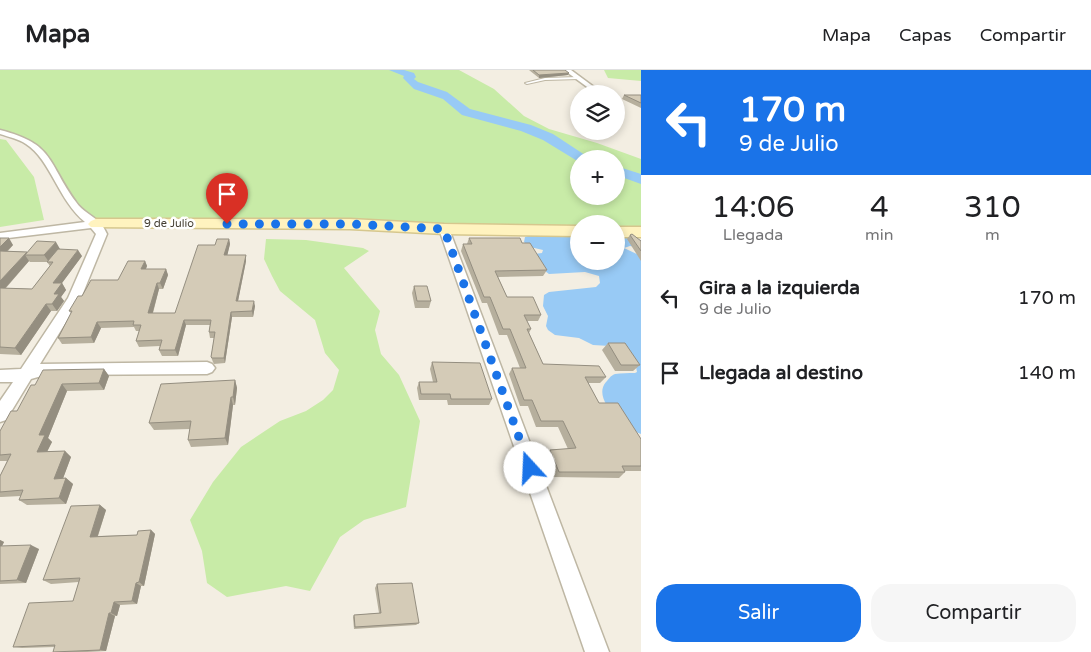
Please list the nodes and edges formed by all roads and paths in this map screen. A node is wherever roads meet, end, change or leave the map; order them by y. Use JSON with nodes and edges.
{"nodes":[{"id":1,"x":567,"y":70,"type":"edge"},
{"id":2,"x":578,"y":78,"type":"junction"},
{"id":3,"x":527,"y":83,"type":"dead end"},
{"id":4,"x":588,"y":85,"type":"edge"},
{"id":5,"x":0,"y":132,"type":"edge"},
{"id":6,"x":96,"y":224,"type":"junction"},
{"id":7,"x":444,"y":229,"type":"junction"},
{"id":8,"x":570,"y":231,"type":"edge"},
{"id":9,"x":625,"y":232,"type":"edge"},
{"id":10,"x":641,"y":232,"type":"edge"},
{"id":11,"x":0,"y":236,"type":"edge"},
{"id":12,"x":207,"y":368,"type":"dead end"},
{"id":13,"x":24,"y":375,"type":"junction"},
{"id":14,"x":0,"y":376,"type":"edge"},
{"id":15,"x":0,"y":415,"type":"edge"},
{"id":16,"x":597,"y":652,"type":"edge"}],
"edges":[{"from":1,"to":2,"type":"street"},
{"from":2,"to":3,"type":"lane"},
{"from":2,"to":4,"type":"street"},
{"from":5,"to":6,"type":"street"},
{"from":6,"to":7,"type":"main road","name":"9 de Julio"},
{"from":6,"to":11,"type":"street","name":"9 de Julio"},
{"from":6,"to":13,"type":"street"},
{"from":7,"to":8,"type":"main road","name":"9 de Julio"},
{"from":7,"to":16,"type":"street"},
{"from":9,"to":10,"type":"main road"},
{"from":12,"to":13,"type":"street"},
{"from":13,"to":14,"type":"street"},
{"from":13,"to":15,"type":"street"}]}
